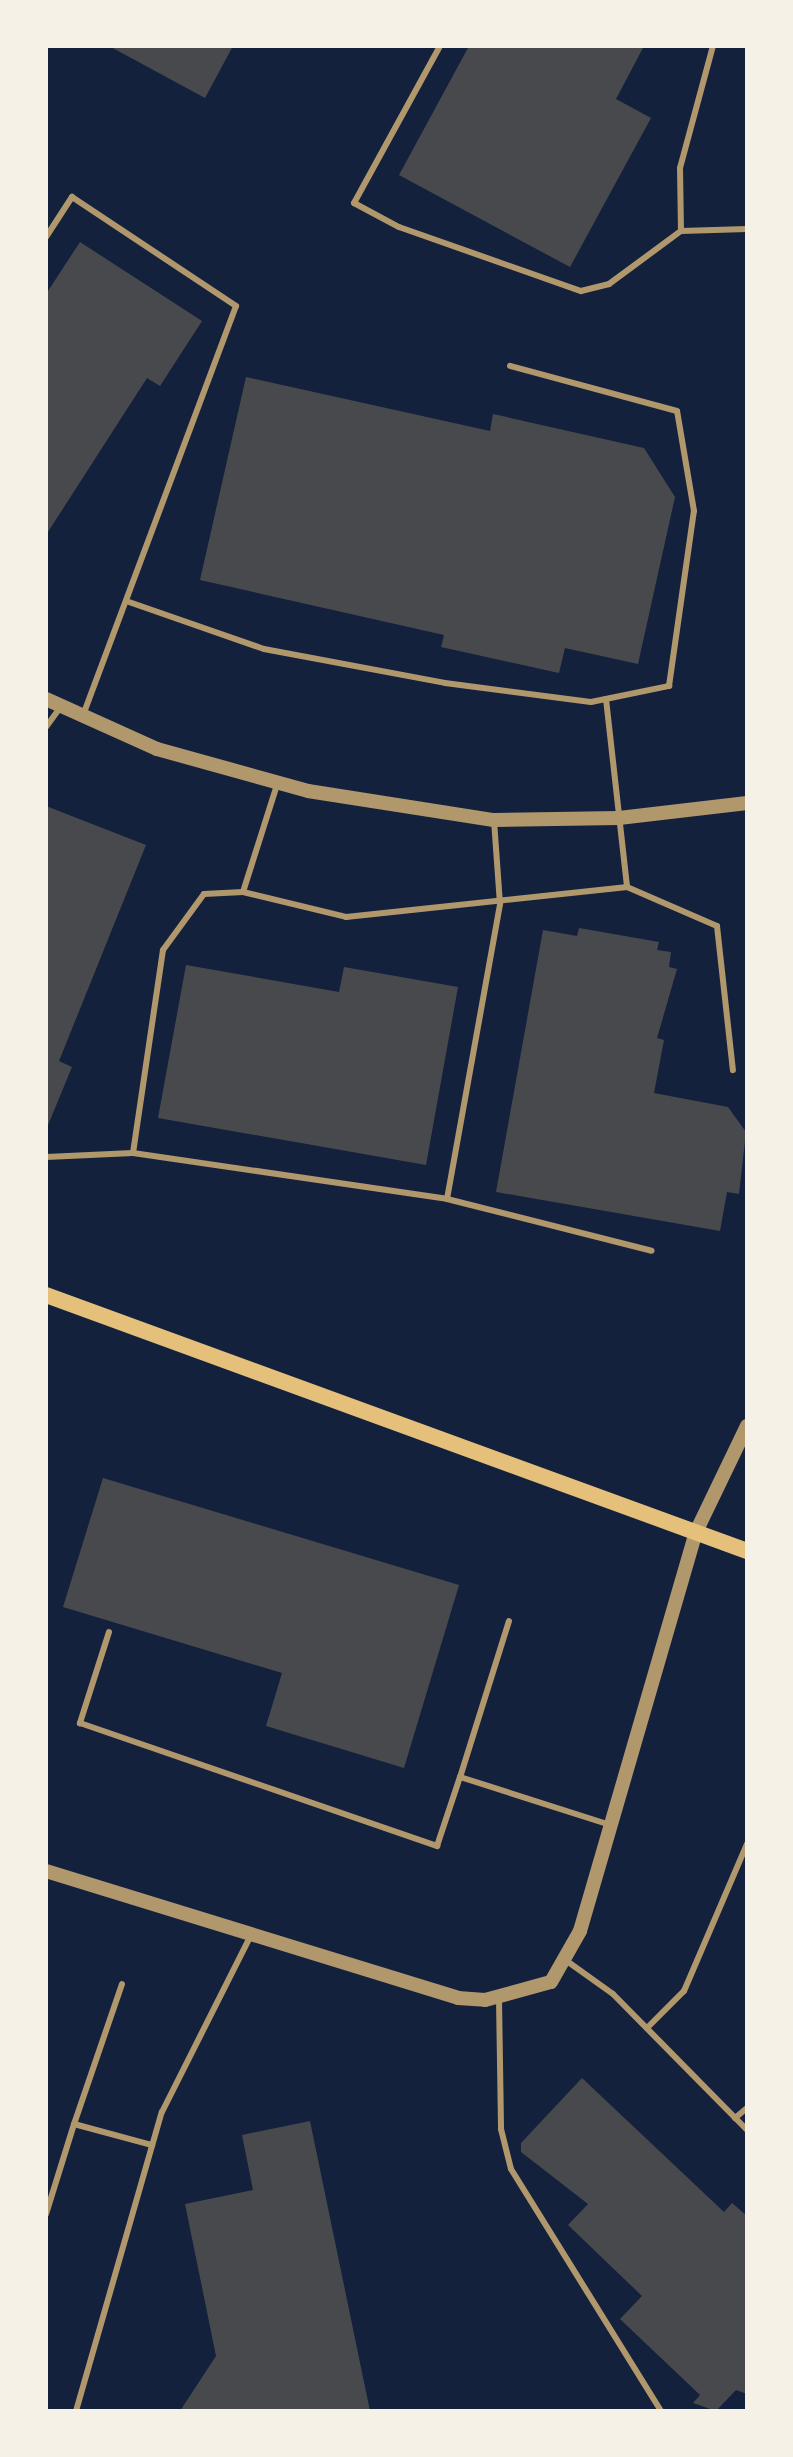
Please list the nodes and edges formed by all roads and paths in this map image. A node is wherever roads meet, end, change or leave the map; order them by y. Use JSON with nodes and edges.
{"nodes":[{"id":1,"x":440,"y":46,"type":"edge"},
{"id":2,"x":713,"y":46,"type":"edge"},
{"id":3,"x":747,"y":229,"type":"edge"},
{"id":4,"x":681,"y":231,"type":"junction"},
{"id":5,"x":46,"y":237,"type":"edge"},
{"id":6,"x":510,"y":366,"type":"dead end"},
{"id":7,"x":129,"y":602,"type":"junction"},
{"id":8,"x":46,"y":699,"type":"edge"},
{"id":9,"x":606,"y":699,"type":"junction"},
{"id":10,"x":61,"y":706,"type":"junction"},
{"id":11,"x":83,"y":715,"type":"junction"},
{"id":12,"x":46,"y":727,"type":"edge"},
{"id":13,"x":278,"y":782,"type":"junction"},
{"id":14,"x":747,"y":803,"type":"edge"},
{"id":15,"x":619,"y":818,"type":"junction"},
{"id":16,"x":494,"y":820,"type":"junction"},
{"id":17,"x":627,"y":887,"type":"junction"},
{"id":18,"x":243,"y":892,"type":"junction"},
{"id":19,"x":500,"y":904,"type":"junction"},
{"id":20,"x":733,"y":1070,"type":"dead end"},
{"id":21,"x":133,"y":1153,"type":"junction"},
{"id":22,"x":46,"y":1157,"type":"edge"},
{"id":23,"x":447,"y":1199,"type":"junction"},
{"id":24,"x":652,"y":1251,"type":"dead end"},
{"id":25,"x":46,"y":1295,"type":"edge"},
{"id":26,"x":747,"y":1426,"type":"edge"},
{"id":27,"x":695,"y":1534,"type":"junction"},
{"id":28,"x":747,"y":1551,"type":"edge"},
{"id":29,"x":509,"y":1621,"type":"dead end"},
{"id":30,"x":109,"y":1632,"type":"dead end"},
{"id":31,"x":460,"y":1777,"type":"junction"},
{"id":32,"x":610,"y":1825,"type":"junction"},
{"id":33,"x":747,"y":1844,"type":"edge"},
{"id":34,"x":46,"y":1871,"type":"edge"},
{"id":35,"x":251,"y":1935,"type":"junction"},
{"id":36,"x":564,"y":1959,"type":"junction"},
{"id":37,"x":122,"y":1984,"type":"dead end"},
{"id":38,"x":499,"y":1996,"type":"junction"},
{"id":39,"x":647,"y":2028,"type":"junction"},
{"id":40,"x":747,"y":2108,"type":"edge"},
{"id":41,"x":735,"y":2118,"type":"junction"},
{"id":42,"x":74,"y":2124,"type":"junction"},
{"id":43,"x":747,"y":2130,"type":"edge"},
{"id":44,"x":152,"y":2145,"type":"junction"},
{"id":45,"x":46,"y":2214,"type":"edge"},
{"id":46,"x":76,"y":2411,"type":"edge"},
{"id":47,"x":661,"y":2411,"type":"edge"}],
"edges":[{"from":1,"to":4,"type":"lane"},
{"from":2,"to":4,"type":"lane"},
{"from":3,"to":4,"type":"lane"},
{"from":5,"to":7,"type":"lane"},
{"from":6,"to":9,"type":"lane"},
{"from":7,"to":9,"type":"lane"},
{"from":7,"to":11,"type":"lane"},
{"from":8,"to":10,"type":"street"},
{"from":9,"to":15,"type":"lane"},
{"from":10,"to":11,"type":"street"},
{"from":10,"to":12,"type":"lane"},
{"from":11,"to":13,"type":"street"},
{"from":13,"to":16,"type":"street"},
{"from":13,"to":18,"type":"lane"},
{"from":14,"to":15,"type":"street"},
{"from":15,"to":16,"type":"street"},
{"from":15,"to":17,"type":"lane"},
{"from":16,"to":19,"type":"lane"},
{"from":17,"to":19,"type":"lane"},
{"from":17,"to":20,"type":"lane"},
{"from":18,"to":19,"type":"lane"},
{"from":18,"to":21,"type":"lane"},
{"from":19,"to":23,"type":"lane"},
{"from":21,"to":22,"type":"lane"},
{"from":21,"to":23,"type":"lane"},
{"from":23,"to":24,"type":"lane"},
{"from":25,"to":27,"type":"main road"},
{"from":26,"to":27,"type":"street"},
{"from":27,"to":28,"type":"main road"},
{"from":27,"to":32,"type":"street"},
{"from":29,"to":31,"type":"lane"},
{"from":30,"to":31,"type":"lane"},
{"from":31,"to":32,"type":"lane"},
{"from":32,"to":36,"type":"street"},
{"from":33,"to":39,"type":"lane"},
{"from":34,"to":35,"type":"street"},
{"from":35,"to":38,"type":"street"},
{"from":35,"to":44,"type":"lane"},
{"from":36,"to":38,"type":"street"},
{"from":36,"to":39,"type":"lane"},
{"from":37,"to":42,"type":"lane"},
{"from":38,"to":47,"type":"lane"},
{"from":39,"to":41,"type":"lane"},
{"from":40,"to":41,"type":"lane"},
{"from":41,"to":43,"type":"lane"},
{"from":42,"to":44,"type":"lane"},
{"from":42,"to":45,"type":"lane"},
{"from":44,"to":46,"type":"lane"}]}
